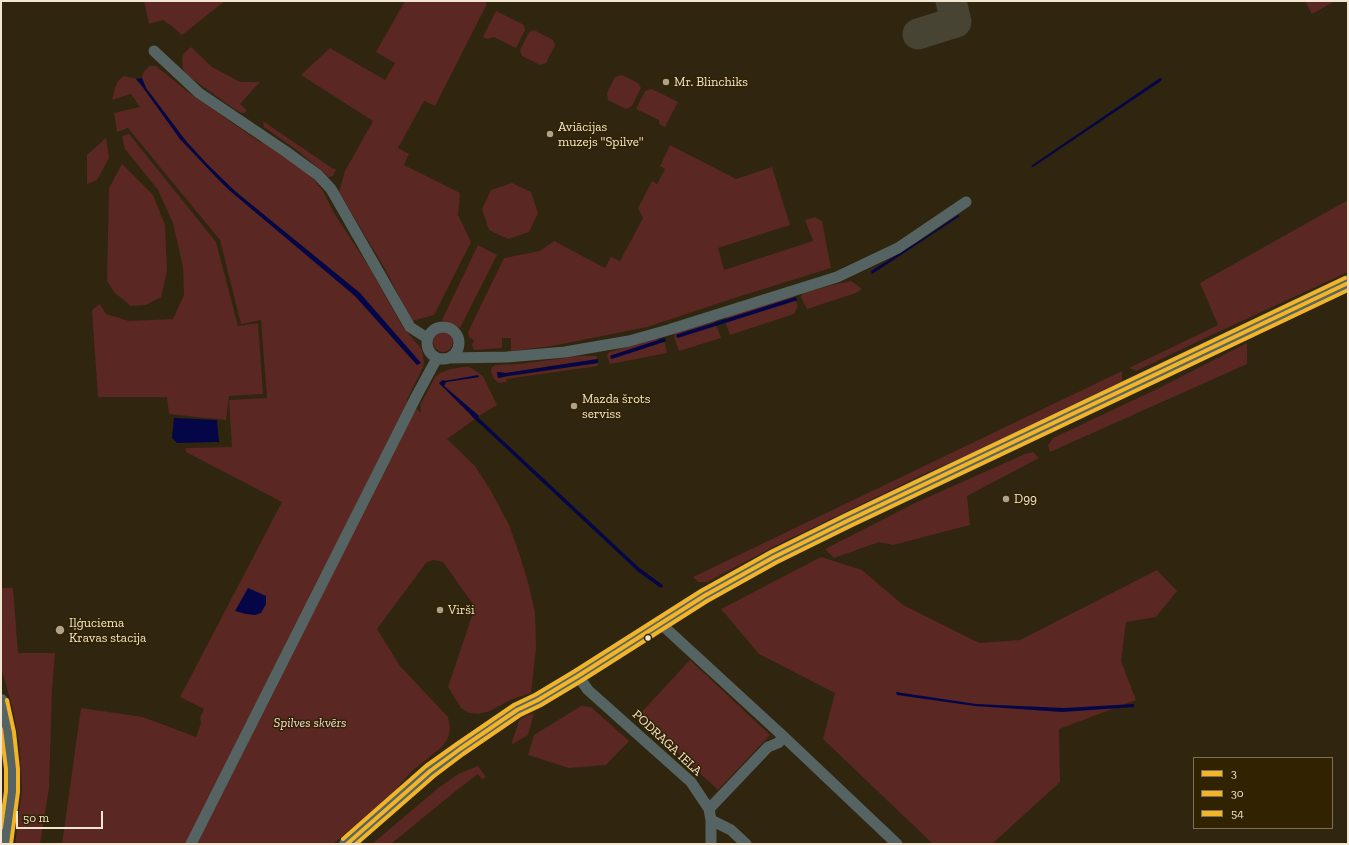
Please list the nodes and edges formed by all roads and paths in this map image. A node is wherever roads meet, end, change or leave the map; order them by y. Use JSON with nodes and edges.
{"nodes":[{"id":1,"x":154,"y":51,"type":"dead end"},
{"id":2,"x":966,"y":202,"type":"dead end"},
{"id":3,"x":1348,"y":283,"type":"edge"},
{"id":4,"x":427,"y":338,"type":"junction"},
{"id":5,"x":437,"y":358,"type":"junction"},
{"id":6,"x":449,"y":358,"type":"junction"},
{"id":7,"x":660,"y":623,"type":"junction"},
{"id":8,"x":578,"y":676,"type":"junction"},
{"id":9,"x":1,"y":701,"type":"edge"},
{"id":10,"x":784,"y":737,"type":"junction"},
{"id":11,"x":710,"y":809,"type":"junction"},
{"id":12,"x":711,"y":820,"type":"junction"},
{"id":13,"x":5,"y":844,"type":"edge"},
{"id":14,"x":191,"y":844,"type":"edge"},
{"id":15,"x":347,"y":844,"type":"edge"},
{"id":16,"x":710,"y":844,"type":"edge"},
{"id":17,"x":746,"y":844,"type":"edge"},
{"id":18,"x":898,"y":844,"type":"edge"}],
"edges":[{"from":1,"to":4,"type":"street"},
{"from":2,"to":6,"type":"street"},
{"from":3,"to":7,"type":"main road"},
{"from":4,"to":5,"type":"street"},
{"from":4,"to":6,"type":"street"},
{"from":5,"to":6,"type":"street"},
{"from":5,"to":14,"type":"street"},
{"from":7,"to":8,"type":"main road"},
{"from":7,"to":10,"type":"street"},
{"from":8,"to":11,"type":"street","name":"PODRAGA IELA"},
{"from":8,"to":15,"type":"main road"},
{"from":9,"to":13,"type":"street"},
{"from":10,"to":11,"type":"street"},
{"from":10,"to":18,"type":"street"},
{"from":11,"to":12,"type":"street","name":"PODRAGA IELA"},
{"from":12,"to":16,"type":"street","name":"PODRAGA IELA"},
{"from":12,"to":17,"type":"street"}]}
